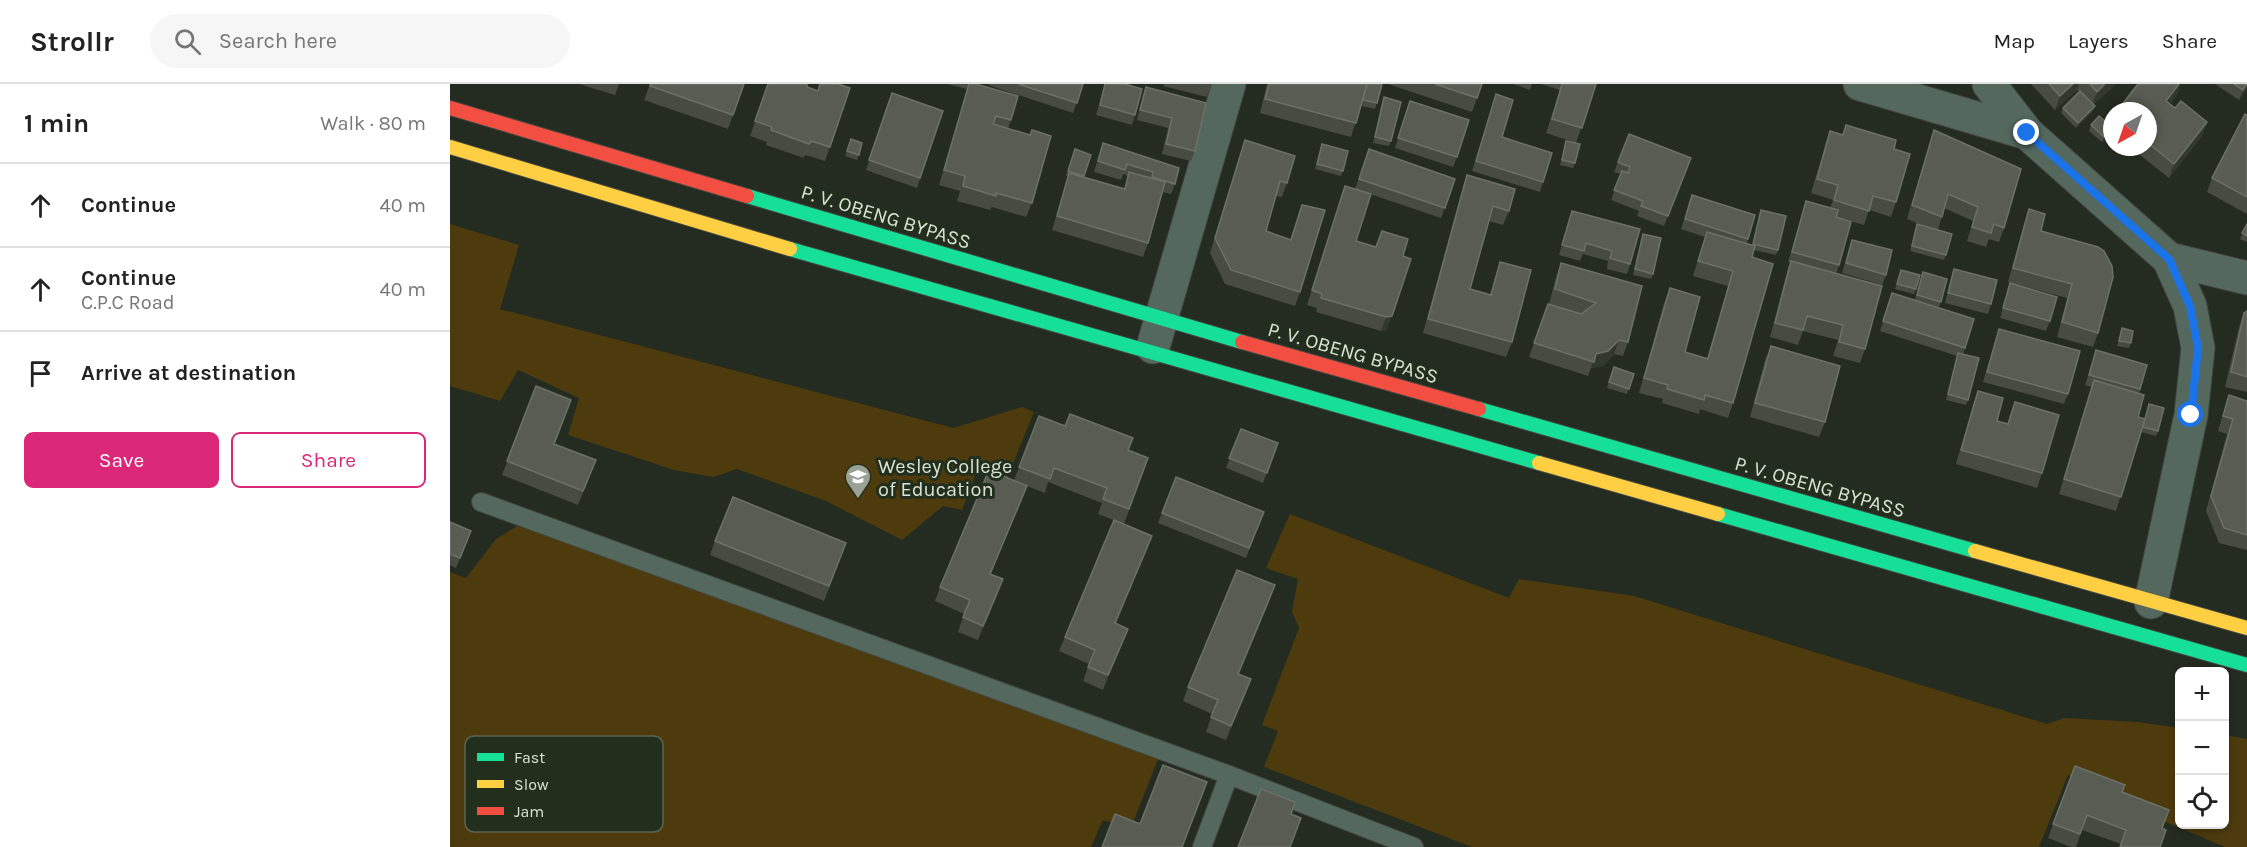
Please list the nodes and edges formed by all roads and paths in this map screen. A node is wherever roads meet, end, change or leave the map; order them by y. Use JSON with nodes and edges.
{"nodes":[{"id":1,"x":1229,"y":84,"type":"edge"},
{"id":2,"x":1860,"y":84,"type":"edge"},
{"id":3,"x":1989,"y":84,"type":"edge"},
{"id":4,"x":450,"y":108,"type":"edge"},
{"id":5,"x":2027,"y":133,"type":"junction"},
{"id":6,"x":450,"y":147,"type":"edge"},
{"id":7,"x":2169,"y":259,"type":"junction"},
{"id":8,"x":2247,"y":278,"type":"edge"},
{"id":9,"x":1162,"y":319,"type":"junction"},
{"id":10,"x":1151,"y":351,"type":"junction"},
{"id":11,"x":481,"y":502,"type":"dead end"},
{"id":12,"x":2151,"y":602,"type":"junction"},
{"id":13,"x":2247,"y":628,"type":"edge"},
{"id":14,"x":2142,"y":637,"type":"junction"},
{"id":15,"x":2247,"y":665,"type":"edge"},
{"id":16,"x":1229,"y":775,"type":"junction"},
{"id":17,"x":1202,"y":847,"type":"edge"},
{"id":18,"x":1414,"y":847,"type":"edge"}],
"edges":[{"from":1,"to":9,"type":"street"},
{"from":2,"to":5,"type":"street"},
{"from":3,"to":5,"type":"street"},
{"from":4,"to":9,"type":"highway","name":"P. V. OBENG BYPASS"},
{"from":5,"to":7,"type":"street"},
{"from":6,"to":10,"type":"highway"},
{"from":7,"to":8,"type":"street"},
{"from":7,"to":12,"type":"street"},
{"from":9,"to":10,"type":"street"},
{"from":9,"to":12,"type":"highway","name":"P. V. OBENG BYPASS"},
{"from":10,"to":14,"type":"highway"},
{"from":11,"to":16,"type":"lane"},
{"from":12,"to":13,"type":"highway","name":"P. V. OBENG BYPASS"},
{"from":12,"to":14,"type":"highway"},
{"from":14,"to":15,"type":"highway"},
{"from":16,"to":17,"type":"lane"},
{"from":16,"to":18,"type":"lane"}]}
